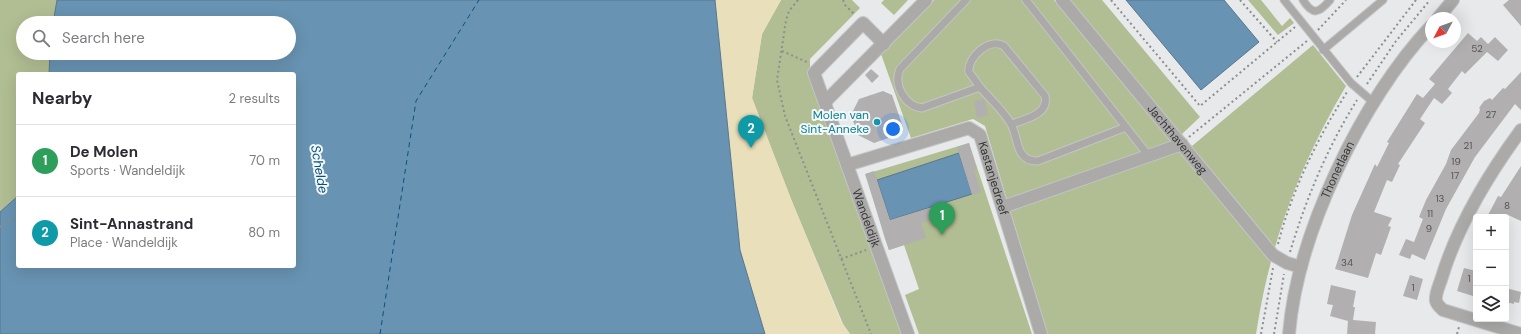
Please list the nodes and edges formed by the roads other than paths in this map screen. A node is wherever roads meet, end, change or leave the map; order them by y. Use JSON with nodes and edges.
{"nodes":[{"id":1,"x":926,"y":0,"type":"edge"},
{"id":2,"x":966,"y":0,"type":"edge"},
{"id":3,"x":1026,"y":0,"type":"edge"},
{"id":4,"x":1062,"y":0,"type":"edge"},
{"id":5,"x":1284,"y":0,"type":"edge"},
{"id":6,"x":1303,"y":0,"type":"edge"},
{"id":7,"x":1330,"y":0,"type":"edge"},
{"id":8,"x":1383,"y":0,"type":"edge"},
{"id":9,"x":1454,"y":2,"type":"edge"},
{"id":10,"x":1444,"y":12,"type":"edge"},
{"id":11,"x":1425,"y":34,"type":"edge"},
{"id":12,"x":884,"y":44,"type":"junction"},
{"id":13,"x":1323,"y":50,"type":"junction"},
{"id":14,"x":980,"y":87,"type":"junction"},
{"id":15,"x":825,"y":102,"type":"junction"},
{"id":16,"x":1373,"y":102,"type":"junction"},
{"id":17,"x":1012,"y":124,"type":"junction"},
{"id":18,"x":1126,"y":127,"type":"junction"},
{"id":19,"x":1521,"y":130,"type":"edge"},
{"id":20,"x":1182,"y":144,"type":"junction"},
{"id":21,"x":1148,"y":155,"type":"junction"},
{"id":22,"x":847,"y":165,"type":"junction"},
{"id":23,"x":1003,"y":207,"type":"junction"},
{"id":24,"x":1301,"y":267,"type":"junction"},
{"id":25,"x":908,"y":334,"type":"edge"},
{"id":26,"x":1041,"y":334,"type":"edge"},
{"id":27,"x":1289,"y":334,"type":"edge"},
{"id":28,"x":1521,"y":334,"type":"edge"}],
"edges":[{"from":1,"to":12,"type":"street"},
{"from":2,"to":14,"type":"lane"},
{"from":3,"to":18,"type":"lane"},
{"from":4,"to":20,"type":"street","name":"Jachthavenweg"},
{"from":5,"to":13,"type":"lane"},
{"from":6,"to":7,"type":"lane"},
{"from":8,"to":13,"type":"lane"},
{"from":9,"to":10,"type":"street"},
{"from":11,"to":16,"type":"street","name":"Thonetlaan"},
{"from":12,"to":15,"type":"street"},
{"from":12,"to":15,"type":"street"},
{"from":13,"to":16,"type":"lane"},
{"from":14,"to":17,"type":"lane"},
{"from":14,"to":17,"type":"lane"},
{"from":15,"to":22,"type":"street","name":"Wandeldijk"},
{"from":16,"to":24,"type":"street","name":"Thonetlaan"},
{"from":17,"to":18,"type":"lane"},
{"from":18,"to":21,"type":"lane"},
{"from":19,"to":28,"type":"street"},
{"from":20,"to":21,"type":"street"},
{"from":20,"to":24,"type":"street","name":"Jachthavenweg"},
{"from":21,"to":23,"type":"street"},
{"from":22,"to":23,"type":"street","name":"Kastanjedreef"},
{"from":22,"to":25,"type":"street","name":"Wandeldijk"},
{"from":23,"to":26,"type":"street","name":"Kastanjedreef"},
{"from":24,"to":27,"type":"street","name":"Thonetlaan"}]}
